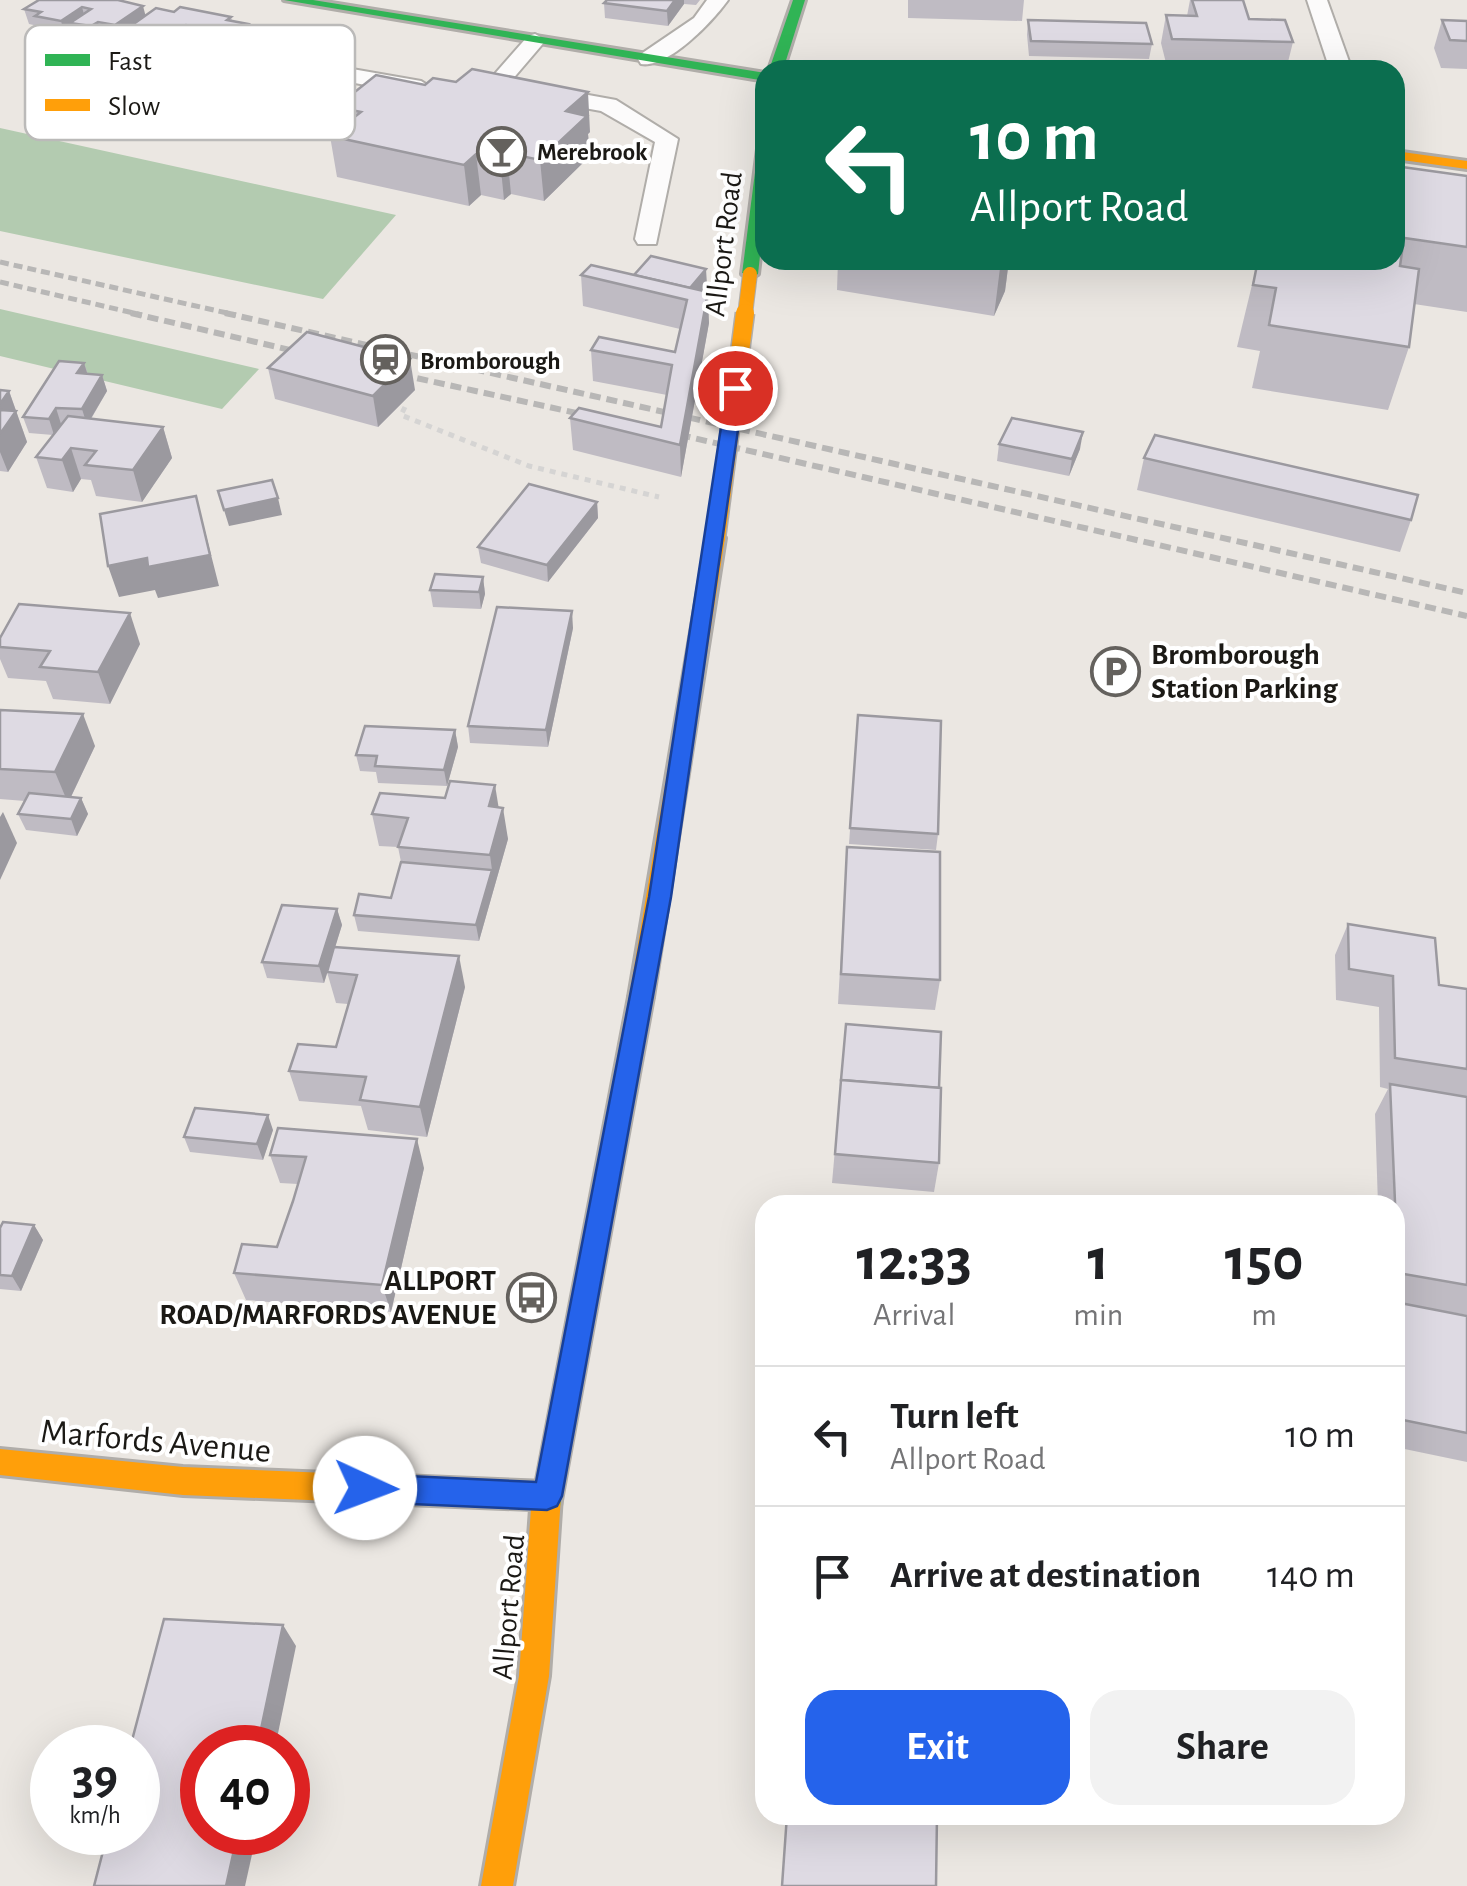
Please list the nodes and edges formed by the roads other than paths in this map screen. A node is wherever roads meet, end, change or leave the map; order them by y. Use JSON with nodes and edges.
{"nodes":[{"id":1,"x":290,"y":0,"type":"edge"},
{"id":2,"x":718,"y":0,"type":"edge"},
{"id":3,"x":799,"y":0,"type":"edge"},
{"id":4,"x":1317,"y":0,"type":"edge"},
{"id":5,"x":536,"y":40,"type":"junction"},
{"id":6,"x":649,"y":59,"type":"junction"},
{"id":7,"x":779,"y":60,"type":"edge"},
{"id":8,"x":1338,"y":60,"type":"edge"},
{"id":9,"x":755,"y":75,"type":"edge"},
{"id":10,"x":355,"y":76,"type":"edge"},
{"id":11,"x":446,"y":92,"type":"edge"},
{"id":12,"x":1405,"y":156,"type":"edge"},
{"id":13,"x":1467,"y":165,"type":"edge"},
{"id":14,"x":755,"y":232,"type":"edge"},
{"id":15,"x":647,"y":239,"type":"dead end"},
{"id":16,"x":0,"y":1462,"type":"edge"},
{"id":17,"x":547,"y":1496,"type":"junction"},
{"id":18,"x":498,"y":1886,"type":"edge"}],
"edges":[{"from":1,"to":5,"type":"street"},
{"from":2,"to":6,"type":"lane"},
{"from":3,"to":7,"type":"street"},
{"from":4,"to":8,"type":"lane"},
{"from":5,"to":6,"type":"street"},
{"from":5,"to":15,"type":"lane"},
{"from":6,"to":9,"type":"street"},
{"from":10,"to":11,"type":"lane"},
{"from":12,"to":13,"type":"street"},
{"from":14,"to":17,"type":"street","name":"Allport Road","bridge":true},
{"from":16,"to":17,"type":"street","name":"Marfords Avenue"},
{"from":17,"to":18,"type":"street","name":"Allport Road"}]}
